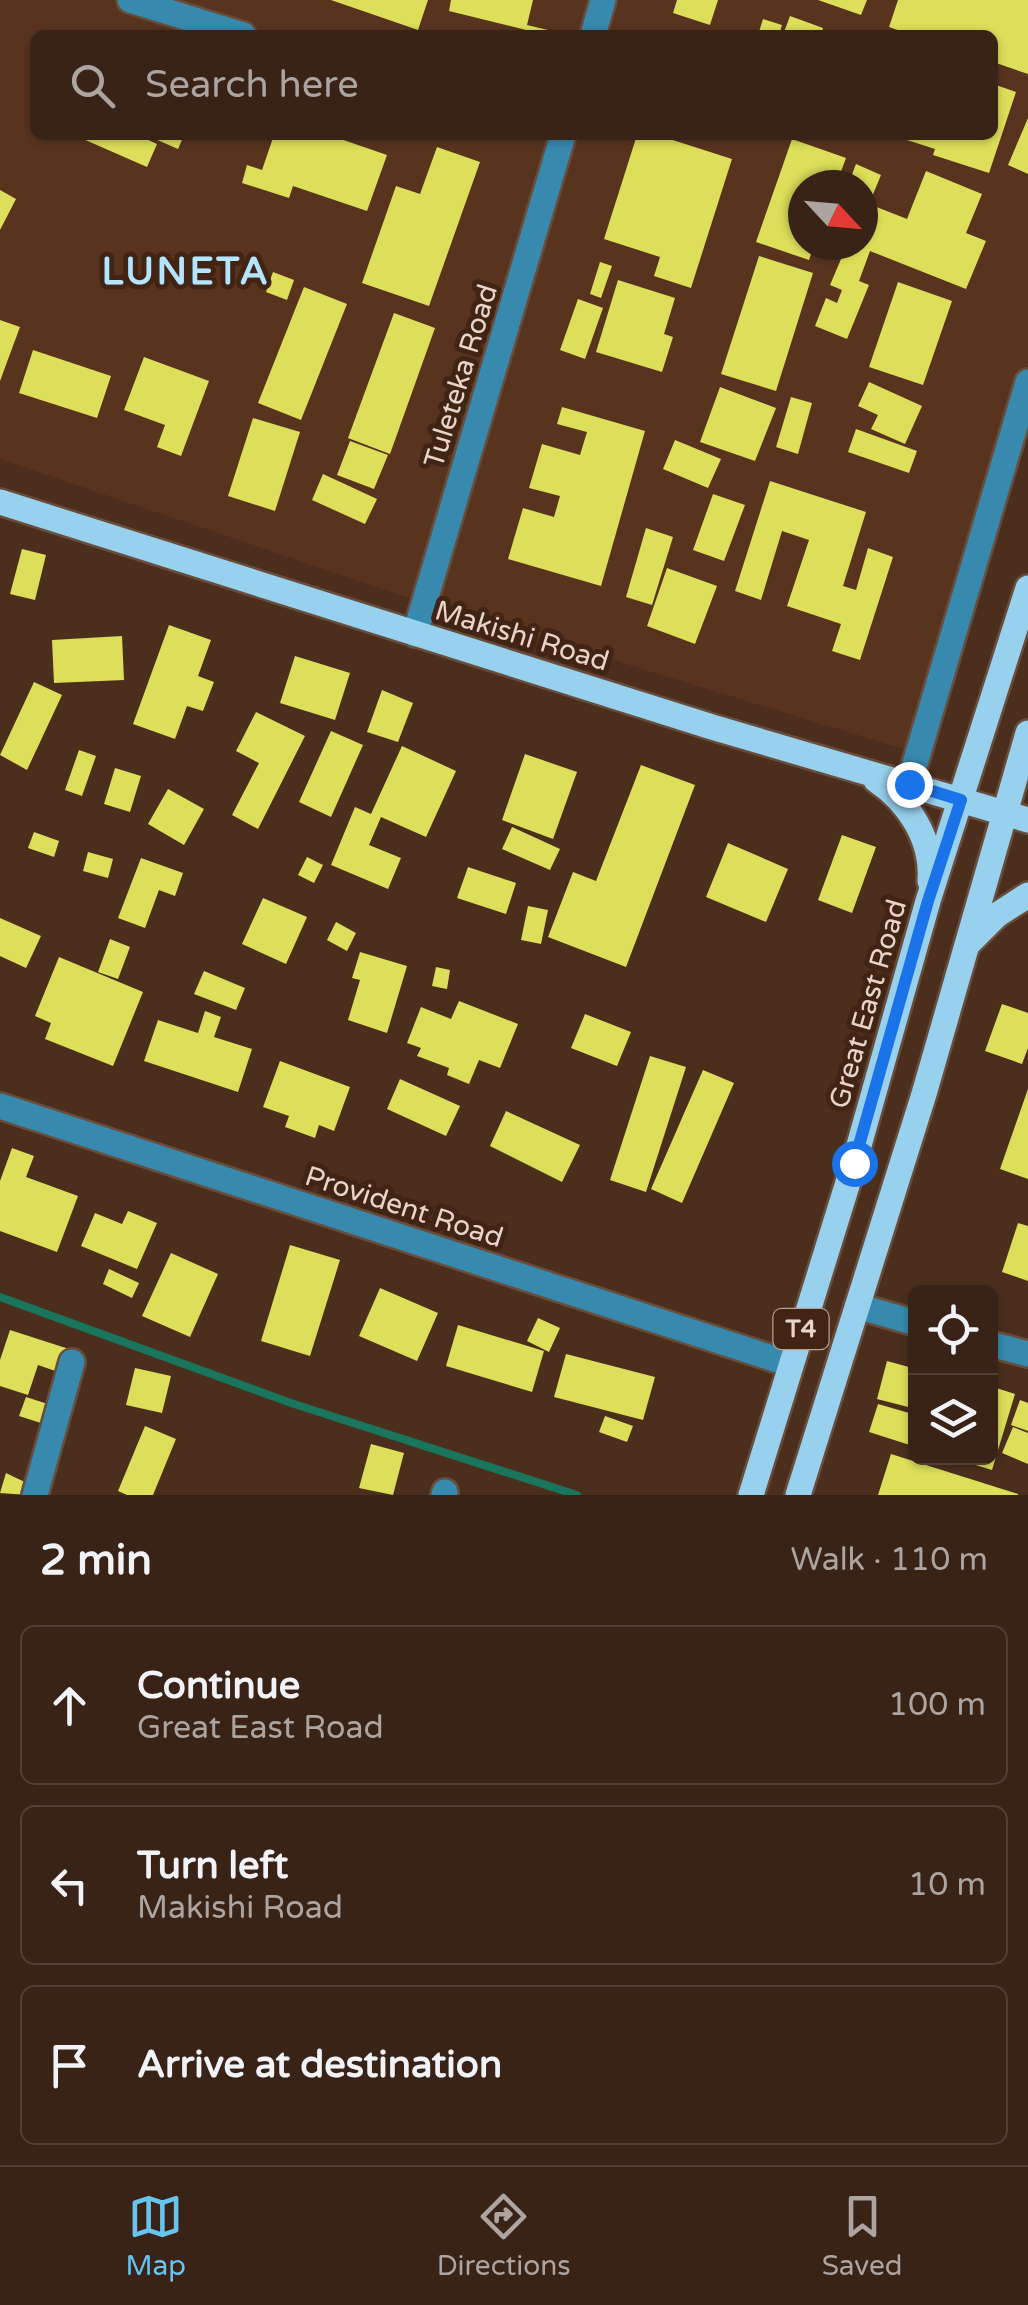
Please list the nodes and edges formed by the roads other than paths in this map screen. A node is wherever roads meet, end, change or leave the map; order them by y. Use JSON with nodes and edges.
{"nodes":[{"id":1,"x":130,"y":0,"type":"edge"},
{"id":2,"x":603,"y":0,"type":"edge"},
{"id":3,"x":227,"y":30,"type":"edge"},
{"id":4,"x":594,"y":30,"type":"edge"},
{"id":5,"x":562,"y":140,"type":"edge"},
{"id":6,"x":1028,"y":382,"type":"edge"},
{"id":7,"x":0,"y":502,"type":"edge"},
{"id":8,"x":1028,"y":588,"type":"edge"},
{"id":9,"x":415,"y":634,"type":"junction"},
{"id":10,"x":1028,"y":732,"type":"edge"},
{"id":11,"x":861,"y":770,"type":"junction"},
{"id":12,"x":909,"y":784,"type":"junction"},
{"id":13,"x":961,"y":800,"type":"junction"},
{"id":14,"x":1016,"y":816,"type":"edge"},
{"id":15,"x":1028,"y":895,"type":"edge"},
{"id":16,"x":928,"y":901,"type":"junction"},
{"id":17,"x":968,"y":944,"type":"junction"},
{"id":18,"x":0,"y":1106,"type":"edge"},
{"id":19,"x":857,"y":1306,"type":"junction"},
{"id":20,"x":908,"y":1321,"type":"edge"},
{"id":21,"x":998,"y":1346,"type":"edge"},
{"id":22,"x":1028,"y":1354,"type":"edge"},
{"id":23,"x":72,"y":1362,"type":"dead end"},
{"id":24,"x":790,"y":1364,"type":"junction"},
{"id":25,"x":35,"y":1495,"type":"edge"},
{"id":26,"x":750,"y":1495,"type":"edge"},
{"id":27,"x":798,"y":1495,"type":"edge"}],
"edges":[{"from":1,"to":3,"type":"street"},
{"from":2,"to":4,"type":"street"},
{"from":5,"to":9,"type":"street","name":"Tuleteka Road"},
{"from":6,"to":12,"type":"street"},
{"from":7,"to":9,"type":"main road","name":"Makishi Road"},
{"from":8,"to":13,"type":"main road","name":"Great East Road","number":"T4"},
{"from":9,"to":11,"type":"main road","name":"Makishi Road"},
{"from":10,"to":14,"type":"main road","number":"T4"},
{"from":11,"to":12,"type":"main road","name":"Makishi Road"},
{"from":11,"to":16,"type":"main road"},
{"from":12,"to":13,"type":"main road","name":"Makishi Road"},
{"from":13,"to":14,"type":"main road","name":"Makishi Road"},
{"from":13,"to":16,"type":"main road","name":"Great East Road","number":"T4"},
{"from":14,"to":17,"type":"main road","number":"T4"},
{"from":15,"to":17,"type":"main road"},
{"from":16,"to":24,"type":"main road","name":"Great East Road","number":"T4"},
{"from":17,"to":19,"type":"main road","number":"T4"},
{"from":18,"to":24,"type":"street","name":"Provident Road"},
{"from":19,"to":20,"type":"street"},
{"from":19,"to":27,"type":"main road","number":"T4"},
{"from":21,"to":22,"type":"street"},
{"from":23,"to":25,"type":"street"},
{"from":24,"to":26,"type":"main road","name":"Great East Road","number":"T4"}]}
